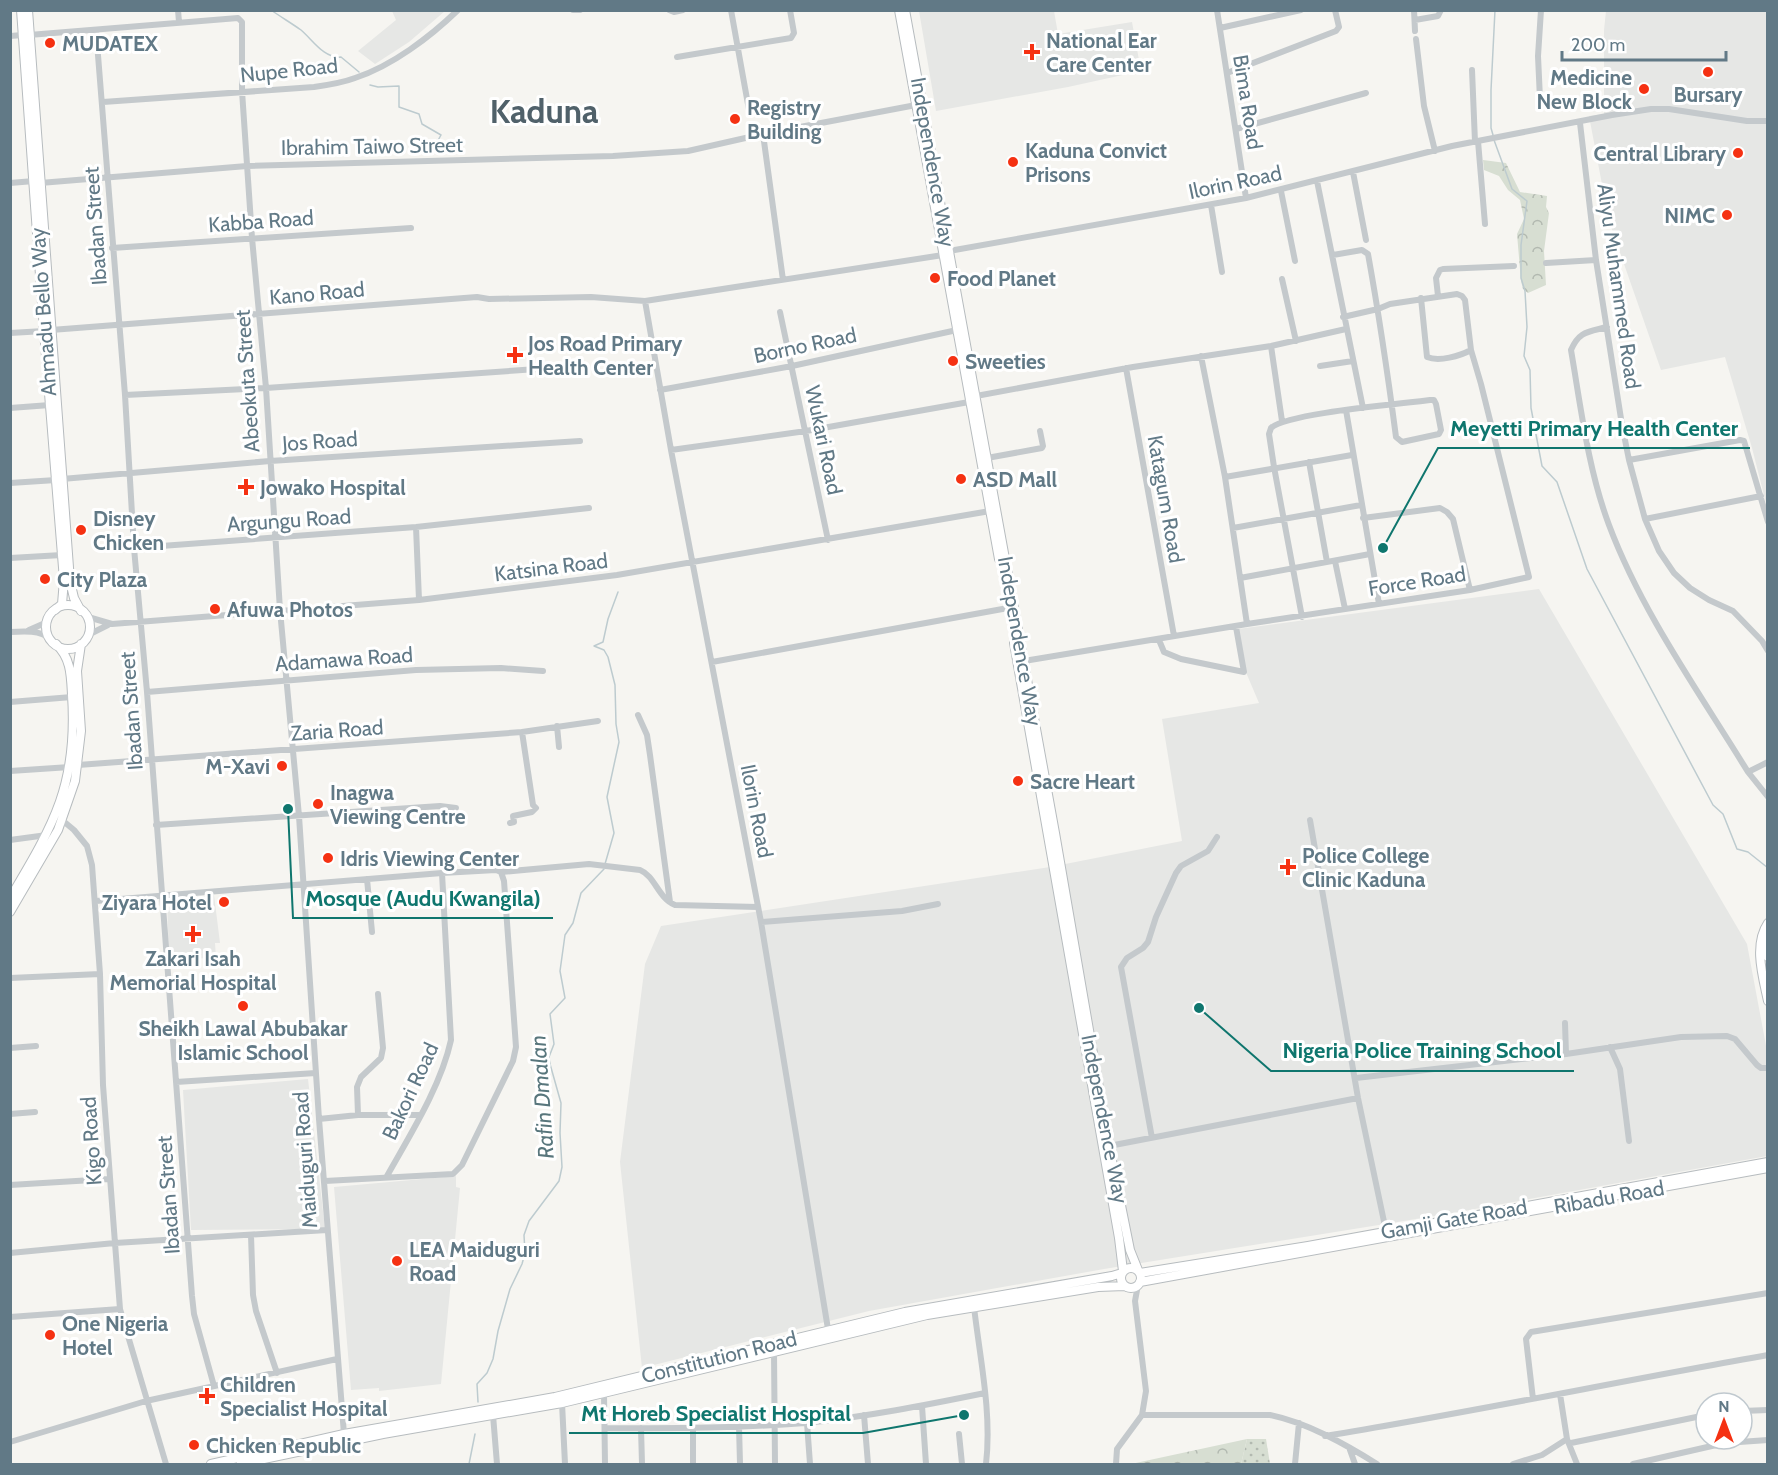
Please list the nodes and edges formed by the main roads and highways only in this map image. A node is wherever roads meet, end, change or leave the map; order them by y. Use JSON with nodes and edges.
{"nodes":[{"id":1,"x":21,"y":10,"type":"edge"},
{"id":2,"x":28,"y":10,"type":"edge"},
{"id":3,"x":899,"y":10,"type":"edge"},
{"id":4,"x":905,"y":10,"type":"edge"},
{"id":5,"x":26,"y":35,"type":"junction"},
{"id":6,"x":946,"y":253,"type":"junction"},
{"id":7,"x":47,"y":331,"type":"junction"},
{"id":8,"x":973,"y":399,"type":"junction"},
{"id":9,"x":59,"y":479,"type":"junction"},
{"id":10,"x":81,"y":611,"type":"junction"},
{"id":11,"x":52,"y":613,"type":"junction"},
{"id":12,"x":53,"y":642,"type":"junction"},
{"id":13,"x":81,"y":644,"type":"junction"},
{"id":14,"x":74,"y":766,"type":"junction"},
{"id":15,"x":10,"y":898,"type":"edge"},
{"id":16,"x":10,"y":912,"type":"edge"},
{"id":17,"x":1767,"y":922,"type":"edge"},
{"id":18,"x":1767,"y":941,"type":"edge"},
{"id":19,"x":1767,"y":957,"type":"edge"},
{"id":20,"x":1767,"y":1001,"type":"edge"},
{"id":21,"x":1767,"y":1162,"type":"edge"},
{"id":22,"x":1767,"y":1168,"type":"edge"},
{"id":23,"x":1439,"y":1225,"type":"junction"},
{"id":24,"x":1122,"y":1272,"type":"junction"},
{"id":25,"x":1139,"y":1278,"type":"junction"},
{"id":26,"x":1127,"y":1287,"type":"junction"},
{"id":27,"x":688,"y":1369,"type":"junction"},
{"id":28,"x":481,"y":1413,"type":"junction"},
{"id":29,"x":468,"y":1415,"type":"junction"},
{"id":30,"x":211,"y":1464,"type":"edge"},
{"id":31,"x":241,"y":1464,"type":"edge"}],
"edges":[{"from":1,"to":5,"type":"main road","name":"Ahmadu Bello Way"},
{"from":2,"to":5,"type":"main road","name":"Ahmadu Bello Way"},
{"from":3,"to":6,"type":"main road","name":"Independence Way"},
{"from":4,"to":6,"type":"main road","name":"Independence Way"},
{"from":5,"to":7,"type":"main road","name":"Ahmadu Bello Way"},
{"from":6,"to":8,"type":"main road","name":"Independence Way"},
{"from":6,"to":8,"type":"main road","name":"Independence Way"},
{"from":7,"to":9,"type":"main road","name":"Ahmadu Bello Way"},
{"from":7,"to":9,"type":"main road","name":"Ahmadu Bello Way"},
{"from":8,"to":24,"type":"main road","name":"Independence Way"},
{"from":8,"to":25,"type":"main road","name":"Independence Way"},
{"from":9,"to":10,"type":"main road","name":"Ahmadu Bello Way"},
{"from":9,"to":11,"type":"main road","name":"Ahmadu Bello Way"},
{"from":10,"to":11,"type":"main road"},
{"from":10,"to":13,"type":"main road"},
{"from":11,"to":12,"type":"main road"},
{"from":12,"to":13,"type":"main road"},
{"from":12,"to":14,"type":"main road"},
{"from":13,"to":14,"type":"main road"},
{"from":14,"to":15,"type":"main road"},
{"from":14,"to":16,"type":"main road"},
{"from":17,"to":20,"type":"main road"},
{"from":18,"to":19,"type":"main road"},
{"from":21,"to":23,"type":"main road","name":"Gamji Gate Road"},
{"from":22,"to":23,"type":"main road","name":"Ribadu Road"},
{"from":23,"to":25,"type":"main road","name":"Ribadu Road"},
{"from":23,"to":25,"type":"main road","name":"Gamji Gate Road"},
{"from":24,"to":25,"type":"main road","name":"Constitution Road"},
{"from":24,"to":26,"type":"main road","name":"Independence Way"},
{"from":24,"to":27,"type":"main road","name":"Constitution Road"},
{"from":25,"to":26,"type":"main road","name":"Constitution Road"},
{"from":26,"to":27,"type":"main road","name":"Constitution Road"},
{"from":27,"to":28,"type":"main road","name":"Constitution Road"},
{"from":27,"to":28,"type":"main road","name":"Constitution Road"},
{"from":28,"to":29,"type":"main road","name":"Constitution Road"},
{"from":29,"to":30,"type":"main road","name":"Constitution Road"},
{"from":29,"to":31,"type":"main road","name":"Constitution Road"}]}
